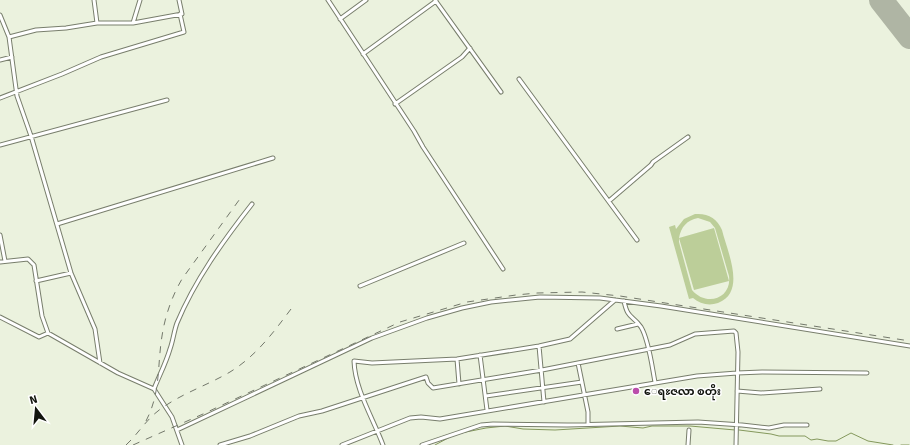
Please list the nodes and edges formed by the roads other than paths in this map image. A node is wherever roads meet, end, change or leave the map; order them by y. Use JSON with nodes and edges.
{"nodes":[{"id":1,"x":94,"y":0,"type":"edge"},
{"id":2,"x":140,"y":0,"type":"edge"},
{"id":3,"x":179,"y":0,"type":"edge"},
{"id":4,"x":328,"y":0,"type":"edge"},
{"id":5,"x":366,"y":0,"type":"edge"},
{"id":6,"x":435,"y":0,"type":"edge"},
{"id":7,"x":180,"y":14,"type":"junction"},
{"id":8,"x":0,"y":15,"type":"edge"},
{"id":9,"x":340,"y":19,"type":"junction"},
{"id":10,"x":97,"y":23,"type":"junction"},
{"id":11,"x":133,"y":23,"type":"junction"},
{"id":12,"x":9,"y":37,"type":"junction"},
{"id":13,"x":470,"y":48,"type":"junction"},
{"id":14,"x":362,"y":54,"type":"junction"},
{"id":15,"x":12,"y":57,"type":"junction"},
{"id":16,"x":0,"y":60,"type":"edge"},
{"id":17,"x":519,"y":79,"type":"dead end"},
{"id":18,"x":16,"y":92,"type":"junction"},
{"id":19,"x":501,"y":92,"type":"dead end"},
{"id":20,"x":0,"y":98,"type":"edge"},
{"id":21,"x":167,"y":100,"type":"dead end"},
{"id":22,"x":395,"y":104,"type":"junction"},
{"id":23,"x":31,"y":136,"type":"junction"},
{"id":24,"x":688,"y":137,"type":"dead end"},
{"id":25,"x":0,"y":145,"type":"edge"},
{"id":26,"x":273,"y":158,"type":"dead end"},
{"id":27,"x":609,"y":201,"type":"junction"},
{"id":28,"x":252,"y":204,"type":"dead end"},
{"id":29,"x":56,"y":224,"type":"junction"},
{"id":30,"x":0,"y":235,"type":"edge"},
{"id":31,"x":638,"y":240,"type":"dead end"},
{"id":32,"x":464,"y":243,"type":"dead end"},
{"id":33,"x":5,"y":261,"type":"junction"},
{"id":34,"x":0,"y":262,"type":"edge"},
{"id":35,"x":503,"y":269,"type":"dead end"},
{"id":36,"x":71,"y":273,"type":"junction"},
{"id":37,"x":36,"y":281,"type":"junction"},
{"id":38,"x":360,"y":286,"type":"dead end"},
{"id":39,"x":616,"y":300,"type":"junction"},
{"id":40,"x":624,"y":301,"type":"junction"},
{"id":41,"x":0,"y":317,"type":"edge"},
{"id":42,"x":638,"y":324,"type":"junction"},
{"id":43,"x":617,"y":329,"type":"dead end"},
{"id":44,"x":48,"y":333,"type":"junction"},
{"id":45,"x":539,"y":346,"type":"junction"},
{"id":46,"x":910,"y":346,"type":"edge"},
{"id":47,"x":648,"y":348,"type":"junction"},
{"id":48,"x":480,"y":355,"type":"junction"},
{"id":49,"x":457,"y":359,"type":"junction"},
{"id":50,"x":100,"y":363,"type":"junction"},
{"id":51,"x":578,"y":363,"type":"junction"},
{"id":52,"x":542,"y":370,"type":"junction"},
{"id":53,"x":737,"y":373,"type":"junction"},
{"id":54,"x":867,"y":373,"type":"dead end"},
{"id":55,"x":484,"y":380,"type":"junction"},
{"id":56,"x":582,"y":382,"type":"junction"},
{"id":57,"x":655,"y":382,"type":"junction"},
{"id":58,"x":459,"y":384,"type":"junction"},
{"id":59,"x":544,"y":388,"type":"junction"},
{"id":60,"x":154,"y":389,"type":"junction"},
{"id":61,"x":820,"y":389,"type":"dead end"},
{"id":62,"x":737,"y":391,"type":"junction"},
{"id":63,"x":584,"y":395,"type":"junction"},
{"id":64,"x":486,"y":396,"type":"junction"},
{"id":65,"x":363,"y":398,"type":"junction"},
{"id":66,"x":544,"y":402,"type":"junction"},
{"id":67,"x":487,"y":410,"type":"junction"},
{"id":68,"x":588,"y":424,"type":"junction"},
{"id":69,"x":737,"y":425,"type":"junction"},
{"id":70,"x":807,"y":425,"type":"dead end"},
{"id":71,"x":177,"y":430,"type":"junction"},
{"id":72,"x":378,"y":430,"type":"junction"},
{"id":73,"x":689,"y":430,"type":"dead end"},
{"id":74,"x":182,"y":445,"type":"edge"},
{"id":75,"x":220,"y":445,"type":"edge"},
{"id":76,"x":342,"y":445,"type":"edge"},
{"id":77,"x":383,"y":445,"type":"edge"},
{"id":78,"x":422,"y":445,"type":"edge"},
{"id":79,"x":688,"y":445,"type":"edge"},
{"id":80,"x":736,"y":445,"type":"edge"}],
"edges":[{"from":1,"to":10,"type":"street"},
{"from":2,"to":11,"type":"street"},
{"from":3,"to":7,"type":"street"},
{"from":4,"to":9,"type":"street"},
{"from":5,"to":9,"type":"street"},
{"from":6,"to":13,"type":"street"},
{"from":6,"to":14,"type":"street"},
{"from":7,"to":11,"type":"street"},
{"from":7,"to":18,"type":"street"},
{"from":8,"to":12,"type":"street"},
{"from":9,"to":14,"type":"street"},
{"from":10,"to":11,"type":"street"},
{"from":10,"to":12,"type":"street"},
{"from":12,"to":15,"type":"street"},
{"from":13,"to":19,"type":"street"},
{"from":13,"to":22,"type":"street"},
{"from":14,"to":22,"type":"street"},
{"from":15,"to":16,"type":"street"},
{"from":15,"to":18,"type":"street"},
{"from":17,"to":27,"type":"street"},
{"from":18,"to":20,"type":"street"},
{"from":18,"to":23,"type":"street"},
{"from":21,"to":23,"type":"street"},
{"from":22,"to":35,"type":"street"},
{"from":23,"to":25,"type":"street"},
{"from":23,"to":29,"type":"street"},
{"from":24,"to":27,"type":"street"},
{"from":26,"to":29,"type":"street"},
{"from":27,"to":31,"type":"street"},
{"from":28,"to":60,"type":"street"},
{"from":29,"to":36,"type":"street"},
{"from":30,"to":33,"type":"street"},
{"from":32,"to":38,"type":"street"},
{"from":33,"to":34,"type":"street"},
{"from":33,"to":37,"type":"street"},
{"from":36,"to":37,"type":"street"},
{"from":36,"to":50,"type":"street"},
{"from":37,"to":44,"type":"street"},
{"from":39,"to":40,"type":"street"},
{"from":39,"to":45,"type":"street"},
{"from":39,"to":71,"type":"street"},
{"from":40,"to":42,"type":"street"},
{"from":40,"to":46,"type":"street"},
{"from":41,"to":44,"type":"street"},
{"from":42,"to":43,"type":"street"},
{"from":42,"to":47,"type":"street"},
{"from":44,"to":50,"type":"street"},
{"from":45,"to":48,"type":"street"},
{"from":45,"to":52,"type":"street"},
{"from":47,"to":51,"type":"street"},
{"from":47,"to":53,"type":"street"},
{"from":47,"to":57,"type":"street"},
{"from":48,"to":49,"type":"street"},
{"from":48,"to":55,"type":"street"},
{"from":49,"to":58,"type":"street"},
{"from":49,"to":65,"type":"street"},
{"from":50,"to":60,"type":"street"},
{"from":51,"to":52,"type":"street"},
{"from":51,"to":56,"type":"street"},
{"from":52,"to":55,"type":"street"},
{"from":52,"to":59,"type":"street"},
{"from":53,"to":54,"type":"street"},
{"from":53,"to":57,"type":"street"},
{"from":53,"to":62,"type":"street"},
{"from":55,"to":58,"type":"street"},
{"from":55,"to":64,"type":"street"},
{"from":56,"to":59,"type":"street"},
{"from":56,"to":63,"type":"street"},
{"from":57,"to":63,"type":"street"},
{"from":58,"to":65,"type":"street"},
{"from":59,"to":64,"type":"street"},
{"from":59,"to":66,"type":"street"},
{"from":60,"to":71,"type":"street"},
{"from":61,"to":62,"type":"street"},
{"from":62,"to":69,"type":"street"},
{"from":63,"to":66,"type":"street"},
{"from":63,"to":68,"type":"street"},
{"from":64,"to":67,"type":"street"},
{"from":65,"to":72,"type":"street"},
{"from":65,"to":75,"type":"street"},
{"from":66,"to":67,"type":"street"},
{"from":67,"to":72,"type":"street"},
{"from":68,"to":69,"type":"street"},
{"from":68,"to":78,"type":"street"},
{"from":69,"to":70,"type":"street"},
{"from":69,"to":80,"type":"street"},
{"from":71,"to":74,"type":"street"},
{"from":72,"to":76,"type":"street"},
{"from":72,"to":77,"type":"street"},
{"from":73,"to":79,"type":"street"}]}
